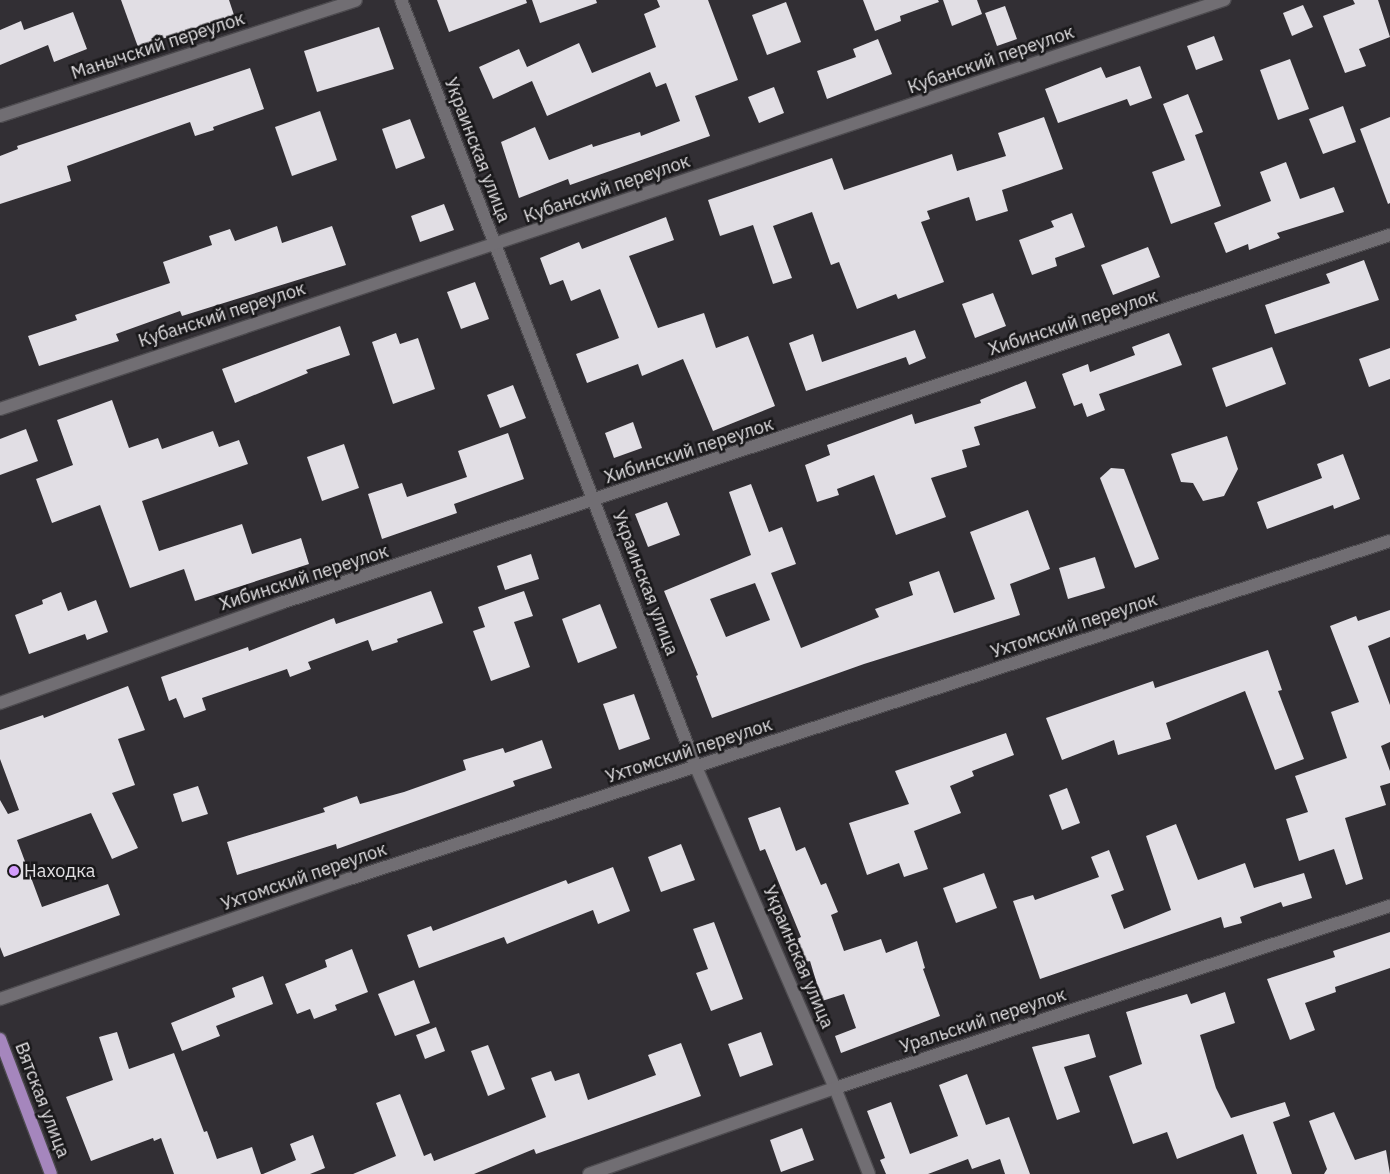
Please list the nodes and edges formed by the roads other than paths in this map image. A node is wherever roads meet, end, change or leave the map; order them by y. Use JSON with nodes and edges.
{"nodes":[{"id":1,"x":356,"y":0,"type":"edge"},
{"id":2,"x":400,"y":0,"type":"edge"},
{"id":3,"x":1224,"y":0,"type":"edge"},
{"id":4,"x":0,"y":116,"type":"edge"},
{"id":5,"x":1390,"y":235,"type":"edge"},
{"id":6,"x":494,"y":246,"type":"junction"},
{"id":7,"x":0,"y":409,"type":"edge"},
{"id":8,"x":594,"y":502,"type":"junction"},
{"id":9,"x":1390,"y":541,"type":"edge"},
{"id":10,"x":0,"y":703,"type":"edge"},
{"id":11,"x":696,"y":767,"type":"junction"},
{"id":12,"x":1390,"y":906,"type":"edge"},
{"id":13,"x":0,"y":999,"type":"edge"},
{"id":14,"x":0,"y":1039,"type":"edge"},
{"id":15,"x":836,"y":1088,"type":"junction"},
{"id":16,"x":51,"y":1174,"type":"edge"},
{"id":17,"x":588,"y":1174,"type":"edge"},
{"id":18,"x":869,"y":1174,"type":"edge"}],
"edges":[{"from":1,"to":4,"type":"street","name":"Манычский переулок"},
{"from":2,"to":6,"type":"street","name":"Украинская улица"},
{"from":3,"to":6,"type":"street","name":"Кубанский переулок"},
{"from":5,"to":8,"type":"street","name":"Хибинский переулок"},
{"from":6,"to":7,"type":"street","name":"Кубанский переулок"},
{"from":6,"to":8,"type":"street","name":"Украинская улица"},
{"from":8,"to":10,"type":"street","name":"Хибинский переулок"},
{"from":8,"to":11,"type":"street","name":"Украинская улица"},
{"from":9,"to":11,"type":"street","name":"Ухтомский переулок"},
{"from":11,"to":13,"type":"street","name":"Ухтомский переулок"},
{"from":11,"to":15,"type":"street","name":"Украинская улица"},
{"from":12,"to":15,"type":"street","name":"Уральский переулок"},
{"from":14,"to":16,"type":"main road","name":"Вятская улица"},
{"from":15,"to":17,"type":"street","name":"Уральский переулок"},
{"from":15,"to":18,"type":"street","name":"Украинская улица"}]}
